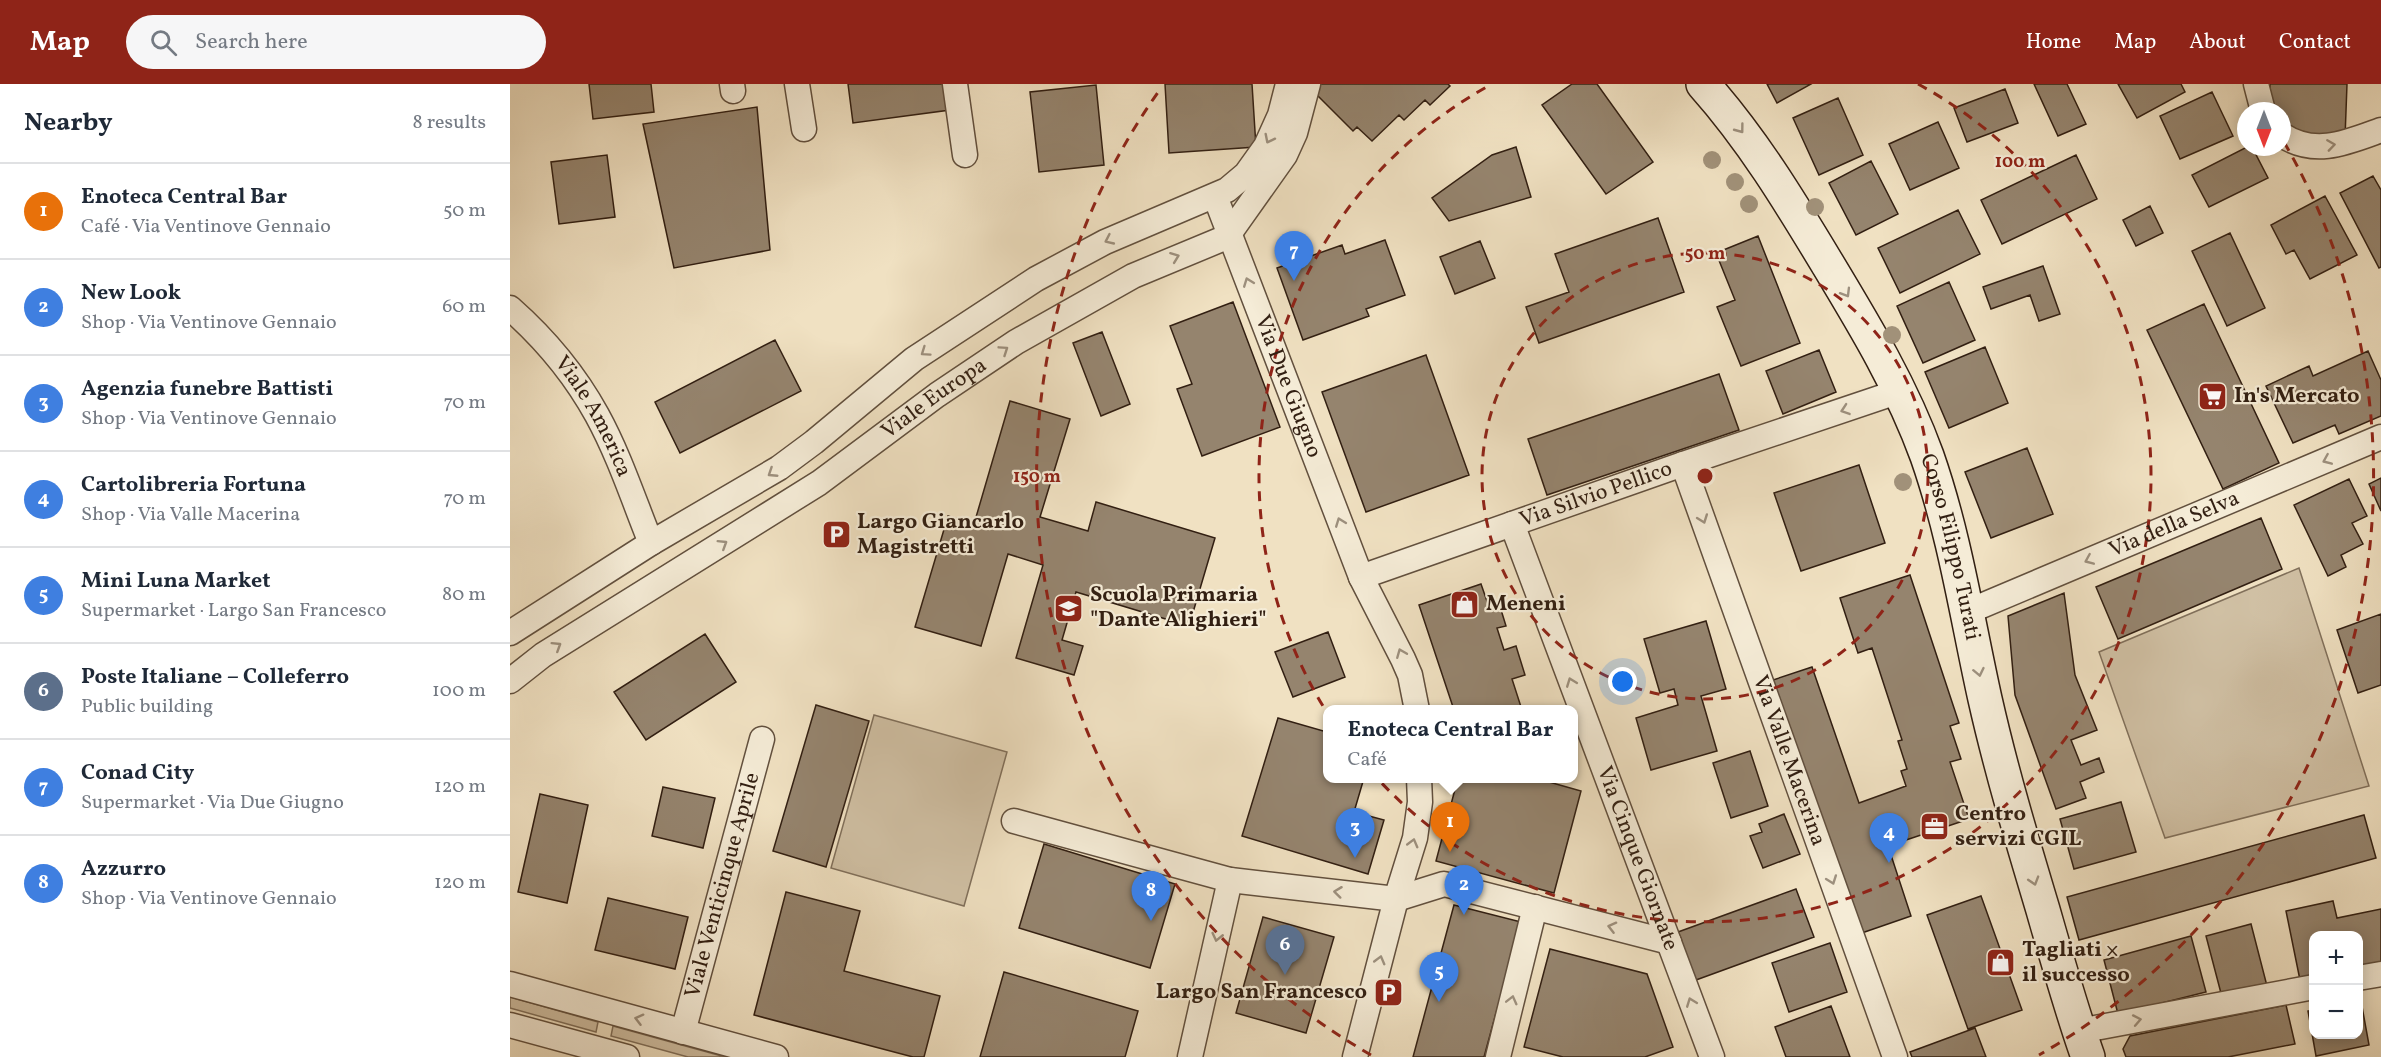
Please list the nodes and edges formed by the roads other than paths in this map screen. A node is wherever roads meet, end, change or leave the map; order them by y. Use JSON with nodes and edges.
{"nodes":[{"id":1,"x":797,"y":84,"type":"edge"},
{"id":2,"x":955,"y":84,"type":"edge"},
{"id":3,"x":1288,"y":84,"type":"edge"},
{"id":4,"x":1308,"y":84,"type":"edge"},
{"id":5,"x":1703,"y":84,"type":"edge"},
{"id":6,"x":2256,"y":84,"type":"edge"},
{"id":7,"x":2261,"y":102,"type":"edge"},
{"id":8,"x":804,"y":129,"type":"dead end"},
{"id":9,"x":2378,"y":129,"type":"edge"},
{"id":10,"x":2291,"y":141,"type":"edge"},
{"id":11,"x":965,"y":155,"type":"dead end"},
{"id":12,"x":1215,"y":196,"type":"junction"},
{"id":13,"x":1229,"y":234,"type":"junction"},
{"id":14,"x":510,"y":308,"type":"edge"},
{"id":15,"x":1900,"y":391,"type":"junction"},
{"id":16,"x":2381,"y":437,"type":"edge"},
{"id":17,"x":1683,"y":464,"type":"junction"},
{"id":18,"x":1512,"y":524,"type":"junction"},
{"id":19,"x":651,"y":543,"type":"junction"},
{"id":20,"x":1362,"y":577,"type":"junction"},
{"id":21,"x":1966,"y":612,"type":"junction"},
{"id":22,"x":510,"y":633,"type":"edge"},
{"id":23,"x":510,"y":681,"type":"edge"},
{"id":24,"x":1416,"y":705,"type":"edge"},
{"id":25,"x":762,"y":739,"type":"dead end"},
{"id":26,"x":1419,"y":783,"type":"edge"},
{"id":27,"x":1014,"y":821,"type":"dead end"},
{"id":28,"x":1230,"y":880,"type":"junction"},
{"id":29,"x":1396,"y":899,"type":"junction"},
{"id":30,"x":1535,"y":907,"type":"junction"},
{"id":31,"x":1669,"y":942,"type":"junction"},
{"id":32,"x":2381,"y":974,"type":"edge"},
{"id":33,"x":2363,"y":977,"type":"edge"},
{"id":34,"x":510,"y":984,"type":"edge"},
{"id":35,"x":2309,"y":988,"type":"edge"},
{"id":36,"x":510,"y":1025,"type":"edge"},
{"id":37,"x":683,"y":1032,"type":"junction"},
{"id":38,"x":2084,"y":1044,"type":"edge"},
{"id":39,"x":627,"y":1057,"type":"edge"},
{"id":40,"x":776,"y":1057,"type":"edge"},
{"id":41,"x":1190,"y":1057,"type":"edge"},
{"id":42,"x":1355,"y":1057,"type":"edge"},
{"id":43,"x":1498,"y":1057,"type":"edge"},
{"id":44,"x":1712,"y":1057,"type":"edge"},
{"id":45,"x":1895,"y":1057,"type":"edge"}],
"edges":[{"from":1,"to":8,"type":"street"},
{"from":2,"to":11,"type":"street"},
{"from":3,"to":12,"type":"street","name":"Viale Europa","one_way":true},
{"from":4,"to":13,"type":"street","name":"Viale Europa"},
{"from":5,"to":15,"type":"main road","name":"Corso Filippo Turati","one_way":true},
{"from":6,"to":7,"type":"street"},
{"from":10,"to":9,"type":"street","one_way":true},
{"from":12,"to":13,"type":"street","name":"Via Due Giugno"},
{"from":12,"to":19,"type":"street","name":"Viale Europa","one_way":true},
{"from":20,"to":13,"type":"street","name":"Via Due Giugno","one_way":true},
{"from":23,"to":13,"type":"street","name":"Viale Europa","one_way":true},
{"from":14,"to":19,"type":"street","name":"Viale America"},
{"from":15,"to":17,"type":"street","name":"Via Silvio Pellico","one_way":true},
{"from":15,"to":21,"type":"main road","name":"Corso Filippo Turati"},
{"from":16,"to":21,"type":"street","name":"Via della Selva","one_way":true},
{"from":17,"to":18,"type":"street","name":"Via Silvio Pellico"},
{"from":17,"to":45,"type":"street","name":"Via Valle Macerina","one_way":true},
{"from":18,"to":20,"type":"street","name":"Via Silvio Pellico"},
{"from":31,"to":18,"type":"street","name":"Via Cinque Giornate","one_way":true},
{"from":19,"to":22,"type":"street","name":"Viale Europa"},
{"from":24,"to":20,"type":"street","name":"Via Due Giugno","one_way":true},
{"from":21,"to":38,"type":"main road","name":"Corso Filippo Turati","one_way":true},
{"from":25,"to":37,"type":"street","name":"Viale Venticinque Aprile"},
{"from":29,"to":26,"type":"street","one_way":true},
{"from":27,"to":28,"type":"street"},
{"from":29,"to":28,"type":"street","one_way":true},
{"from":28,"to":41,"type":"street","one_way":true},
{"from":29,"to":30,"type":"street"},
{"from":42,"to":29,"type":"street","one_way":true},
{"from":31,"to":30,"type":"street","one_way":true},
{"from":43,"to":30,"type":"street","one_way":true},
{"from":44,"to":31,"type":"street","name":"Via Cinque Giornate","one_way":true},
{"from":32,"to":33,"type":"street"},
{"from":37,"to":34,"type":"street","one_way":true},
{"from":38,"to":35,"type":"street","one_way":true},
{"from":36,"to":39,"type":"street"},
{"from":37,"to":40,"type":"street"}]}
